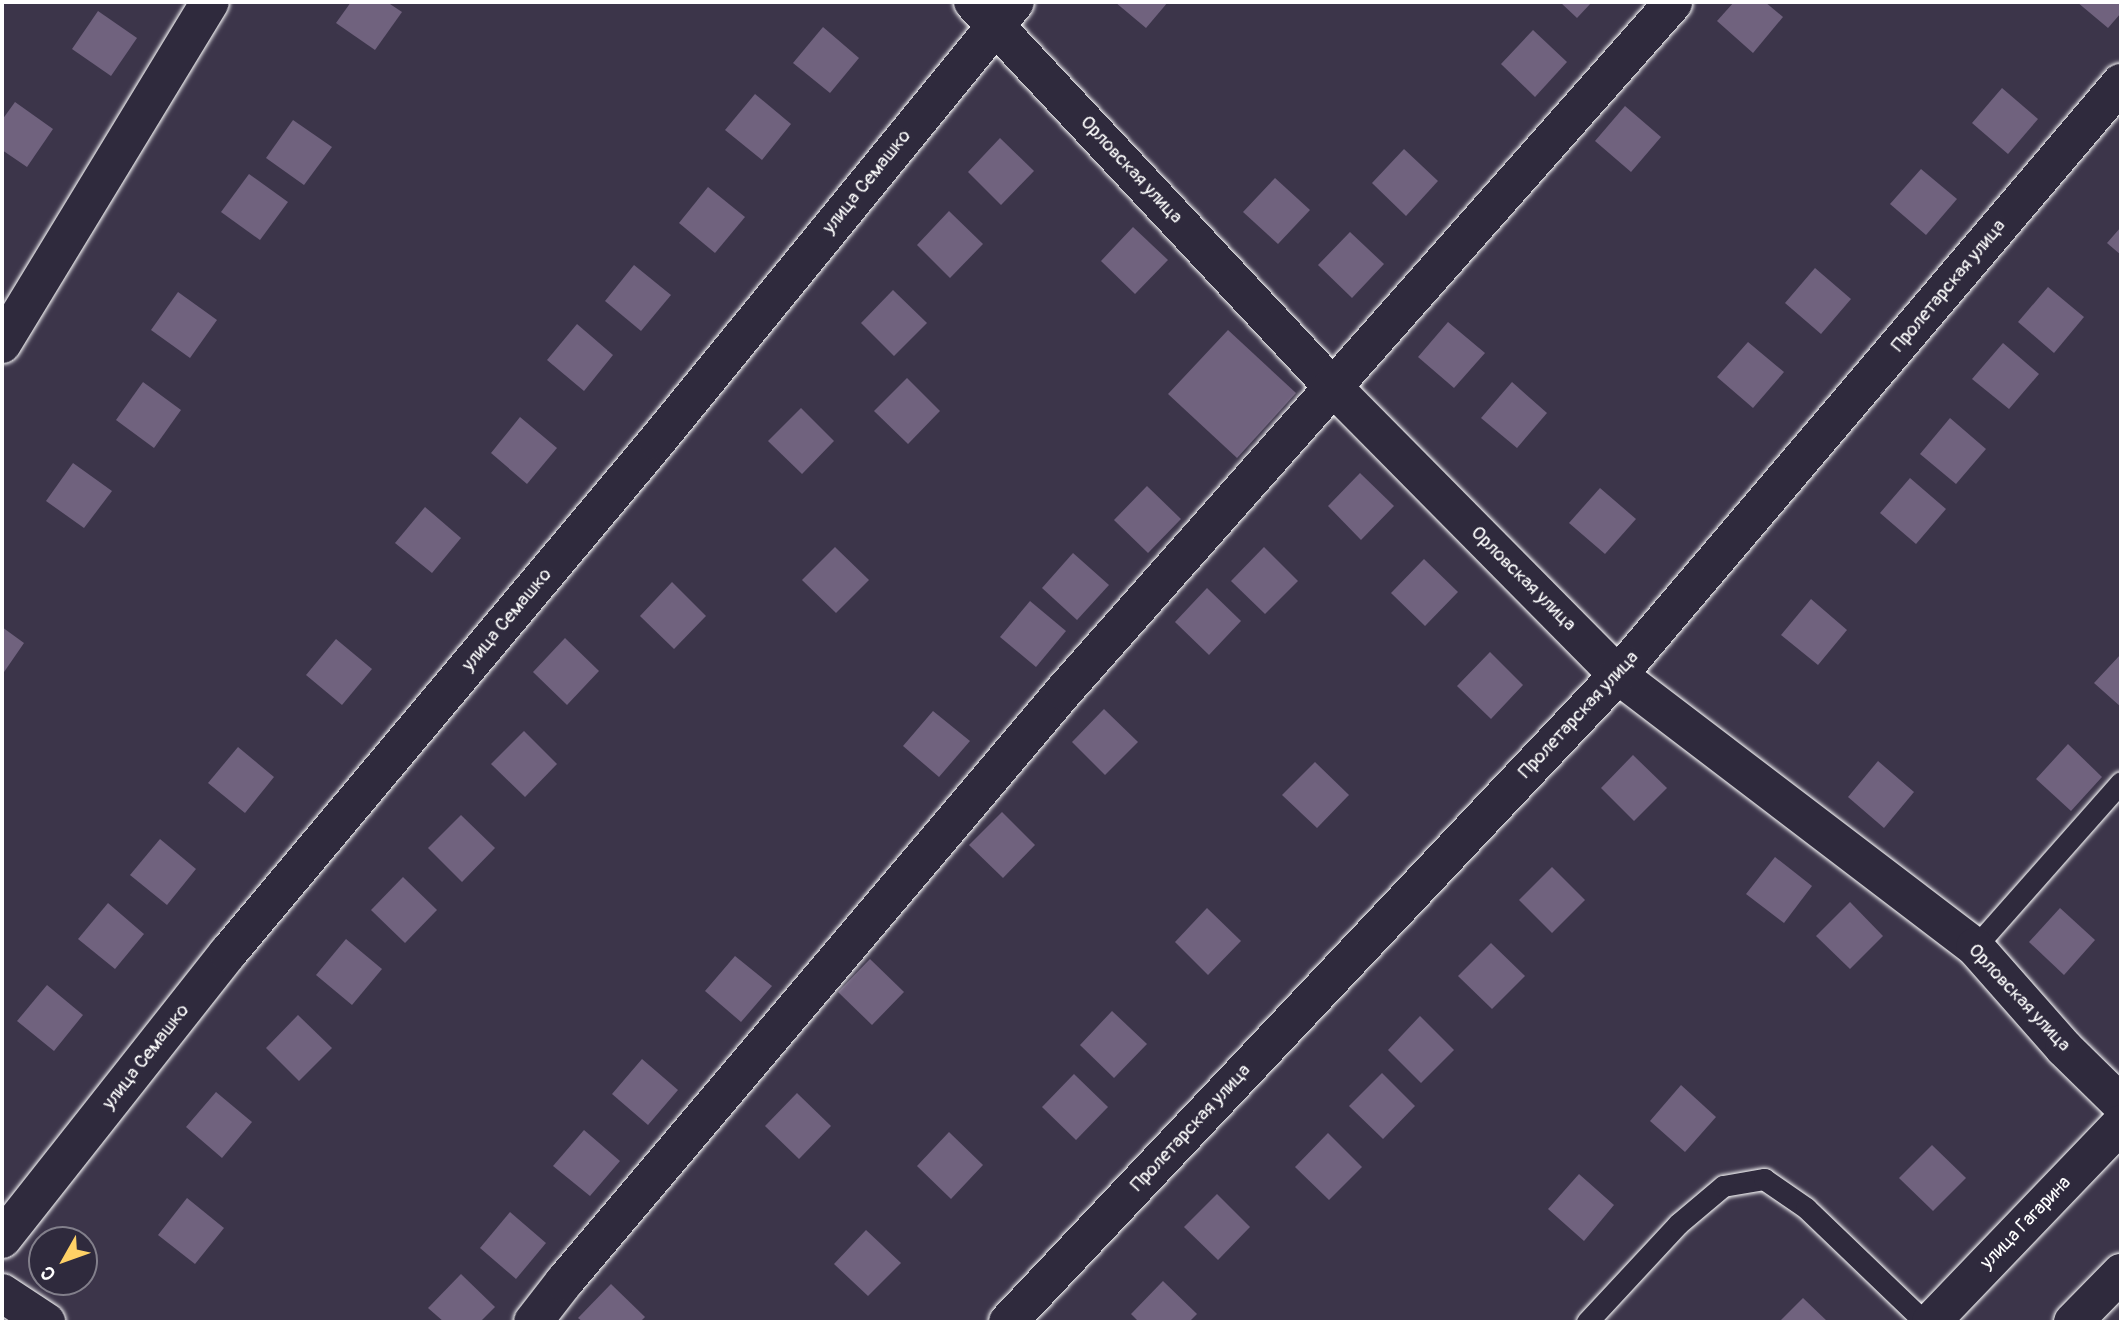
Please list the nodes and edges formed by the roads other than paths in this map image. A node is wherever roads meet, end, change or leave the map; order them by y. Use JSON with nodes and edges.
{"nodes":[{"id":1,"x":210,"y":2,"type":"edge"},
{"id":2,"x":1673,"y":3,"type":"edge"},
{"id":3,"x":994,"y":9,"type":"edge"},
{"id":4,"x":2121,"y":83,"type":"edge"},
{"id":5,"x":2,"y":344,"type":"edge"},
{"id":6,"x":1332,"y":386,"type":"junction"},
{"id":7,"x":1618,"y":675,"type":"junction"},
{"id":8,"x":2121,"y":782,"type":"edge"},
{"id":9,"x":1975,"y":947,"type":"junction"},
{"id":10,"x":2121,"y":1104,"type":"edge"},
{"id":11,"x":2121,"y":1124,"type":"edge"},
{"id":12,"x":2,"y":1239,"type":"edge"},
{"id":13,"x":2121,"y":1273,"type":"edge"},
{"id":14,"x":2,"y":1293,"type":"edge"},
{"id":15,"x":46,"y":1322,"type":"edge"},
{"id":16,"x":533,"y":1322,"type":"edge"},
{"id":17,"x":1008,"y":1322,"type":"edge"},
{"id":18,"x":1587,"y":1322,"type":"edge"},
{"id":19,"x":1925,"y":1322,"type":"edge"},
{"id":20,"x":1931,"y":1322,"type":"edge"},
{"id":21,"x":2073,"y":1322,"type":"edge"}],
"edges":[{"from":1,"to":5,"type":"street"},
{"from":2,"to":6,"type":"street"},
{"from":3,"to":6,"type":"street","name":"Орловская улица"},
{"from":3,"to":12,"type":"street","name":"улица Семашко"},
{"from":4,"to":7,"type":"street","name":"Пролетарская улица"},
{"from":6,"to":7,"type":"street","name":"Орловская улица"},
{"from":6,"to":16,"type":"street"},
{"from":7,"to":9,"type":"street","name":"Орловская улица"},
{"from":7,"to":17,"type":"street","name":"Пролетарская улица"},
{"from":8,"to":9,"type":"lane"},
{"from":9,"to":10,"type":"street","name":"Орловская улица"},
{"from":11,"to":20,"type":"street","name":"улица Гагарина"},
{"from":13,"to":21,"type":"street"},
{"from":14,"to":15,"type":"street"},
{"from":18,"to":19,"type":"lane"}]}
